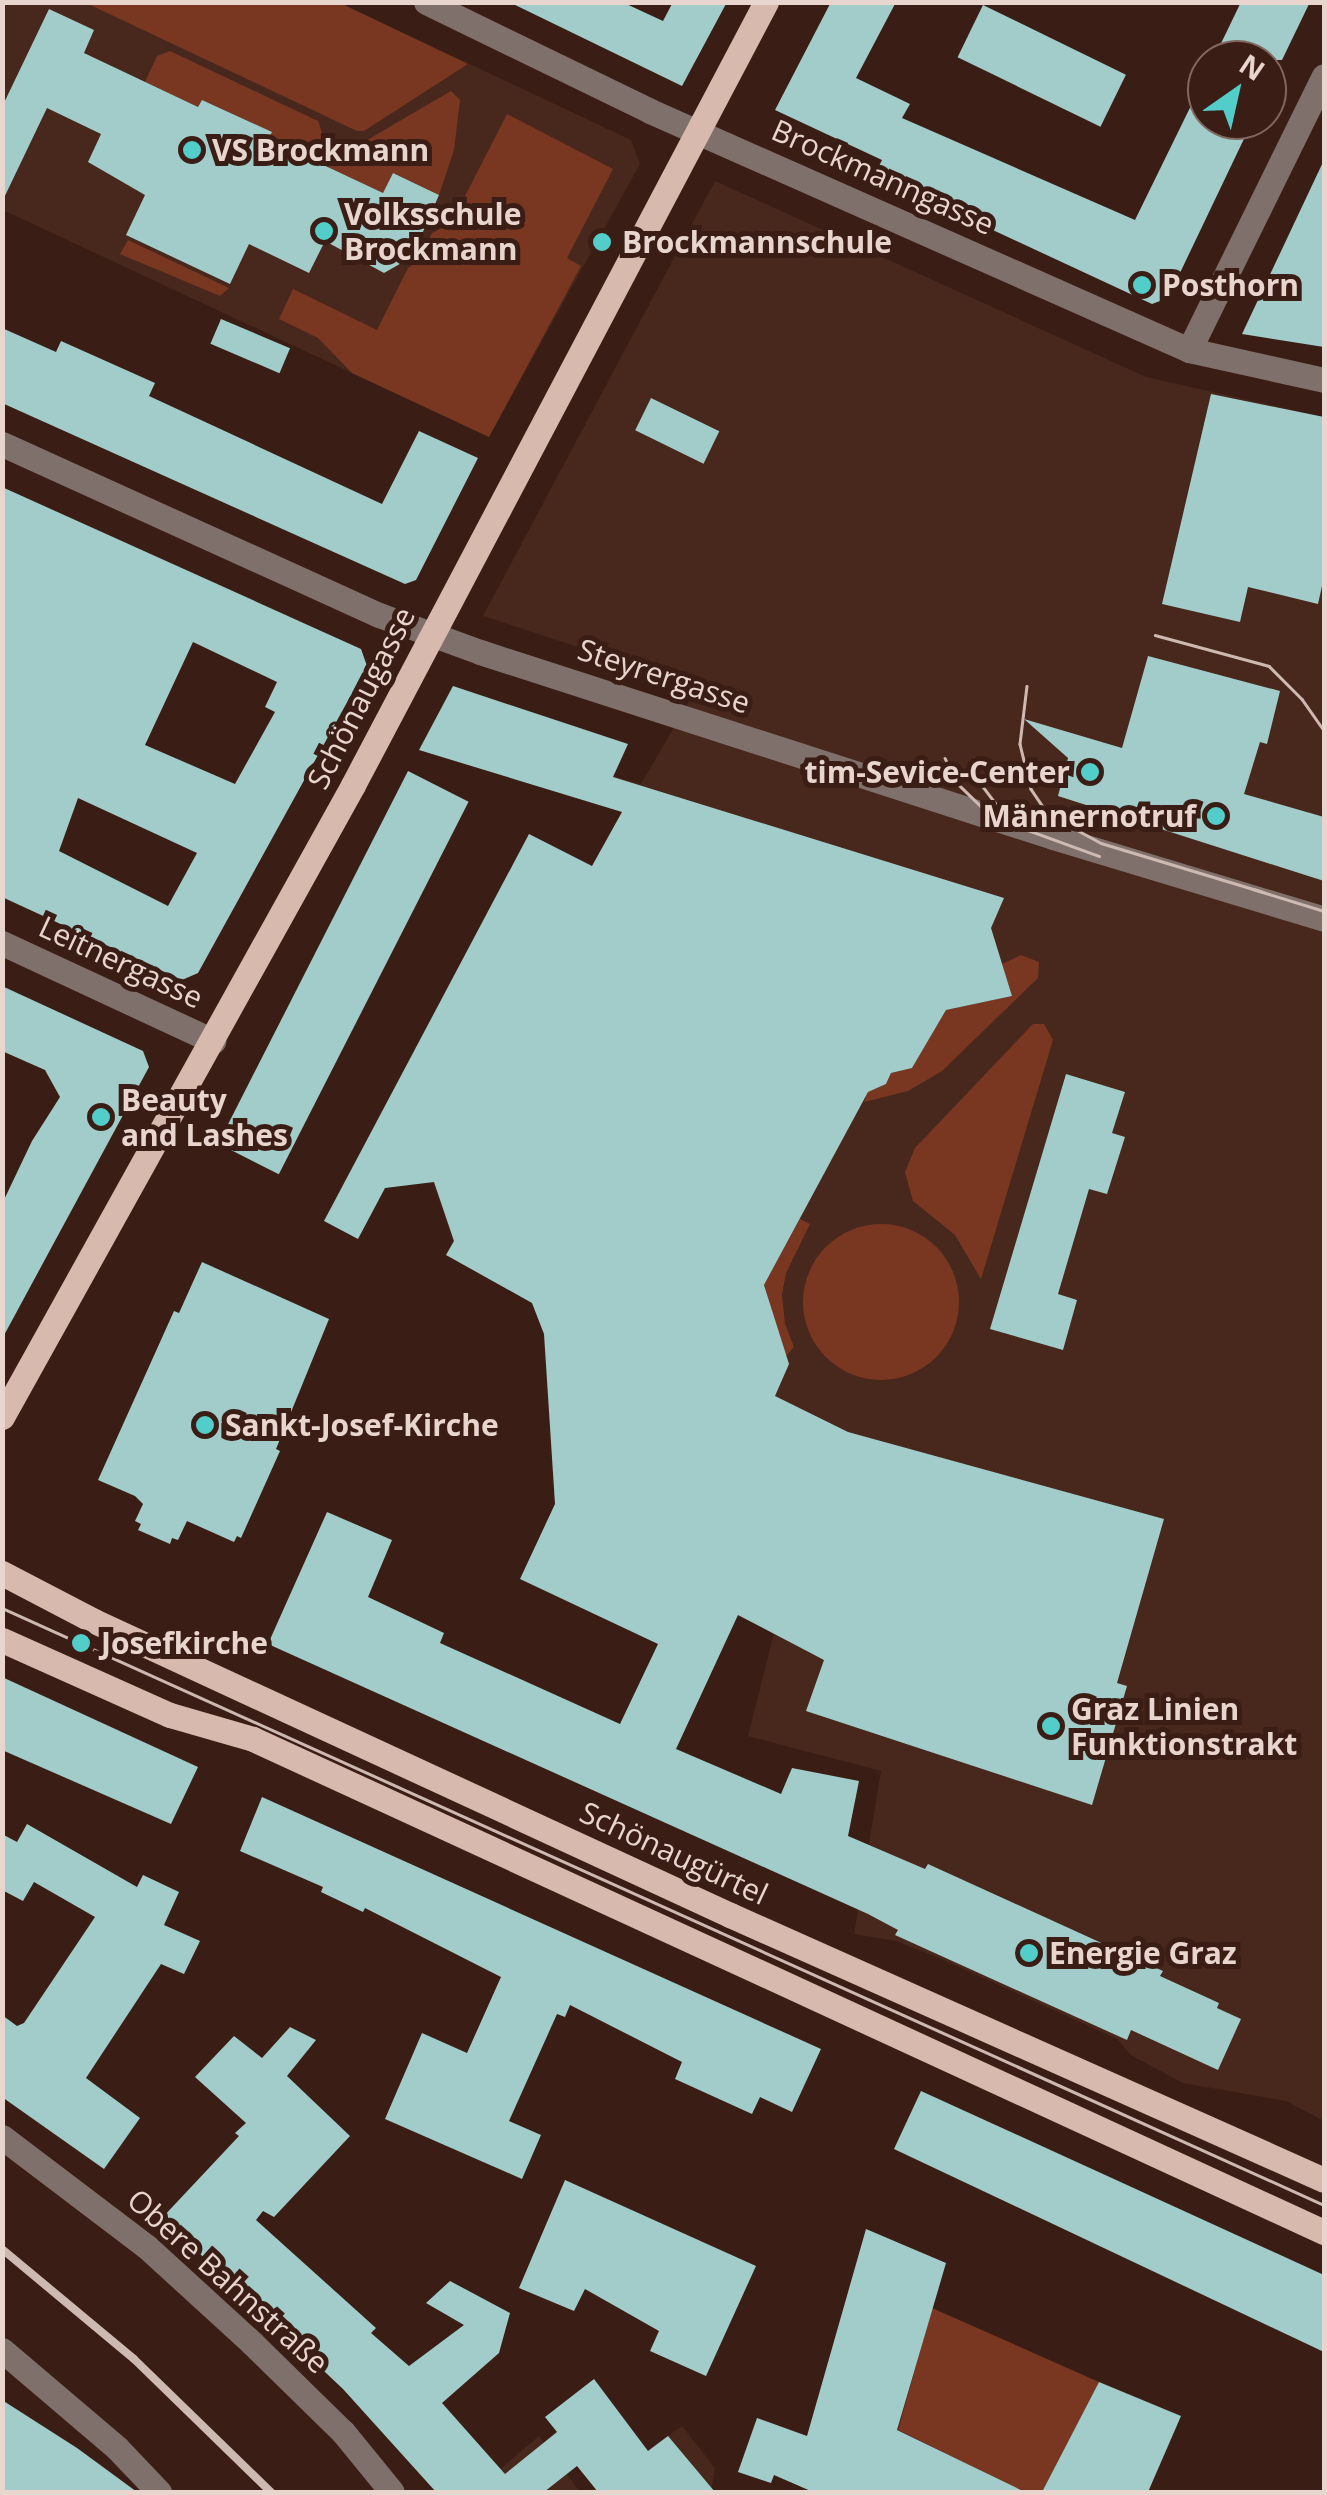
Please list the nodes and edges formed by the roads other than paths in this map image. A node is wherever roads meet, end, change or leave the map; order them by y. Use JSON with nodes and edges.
{"nodes":[{"id":1,"x":426,"y":2,"type":"edge"},
{"id":2,"x":766,"y":2,"type":"edge"},
{"id":3,"x":1324,"y":76,"type":"edge"},
{"id":4,"x":698,"y":131,"type":"junction"},
{"id":5,"x":1189,"y":350,"type":"junction"},
{"id":6,"x":1324,"y":380,"type":"edge"},
{"id":7,"x":2,"y":444,"type":"edge"},
{"id":8,"x":430,"y":634,"type":"junction"},
{"id":9,"x":1324,"y":919,"type":"edge"},
{"id":10,"x":2,"y":944,"type":"edge"},
{"id":11,"x":213,"y":1040,"type":"junction"},
{"id":12,"x":2,"y":1417,"type":"edge"},
{"id":13,"x":2,"y":1574,"type":"edge"},
{"id":14,"x":2,"y":1640,"type":"edge"},
{"id":15,"x":2,"y":2137,"type":"edge"},
{"id":16,"x":1324,"y":2180,"type":"edge"},
{"id":17,"x":1324,"y":2232,"type":"edge"},
{"id":18,"x":2,"y":2350,"type":"edge"},
{"id":19,"x":159,"y":2492,"type":"edge"},
{"id":20,"x":392,"y":2492,"type":"edge"}],
"edges":[{"from":1,"to":4,"type":"street","name":"Brockmanngasse"},
{"from":2,"to":4,"type":"main road","name":"Schönaugasse"},
{"from":3,"to":5,"type":"street"},
{"from":4,"to":5,"type":"street","name":"Brockmanngasse"},
{"from":4,"to":8,"type":"main road","name":"Schönaugasse"},
{"from":5,"to":6,"type":"street","name":"Brockmanngasse"},
{"from":7,"to":8,"type":"street","name":"Steyrergasse"},
{"from":8,"to":9,"type":"street","name":"Steyrergasse"},
{"from":8,"to":11,"type":"main road","name":"Schönaugasse"},
{"from":10,"to":11,"type":"street","name":"Leitnergasse"},
{"from":11,"to":12,"type":"main road","name":"Schönaugasse"},
{"from":13,"to":16,"type":"main road","name":"Schönaugürtel"},
{"from":14,"to":17,"type":"main road"},
{"from":15,"to":20,"type":"street","name":"Obere Bahnstraße"},
{"from":18,"to":19,"type":"street"}]}
